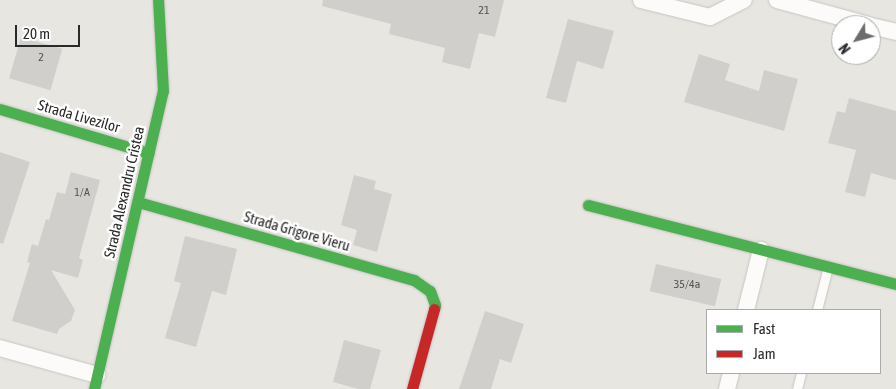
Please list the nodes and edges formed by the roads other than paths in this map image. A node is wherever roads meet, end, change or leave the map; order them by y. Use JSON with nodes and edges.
{"nodes":[{"id":1,"x":158,"y":0,"type":"edge"},
{"id":2,"x":641,"y":0,"type":"edge"},
{"id":3,"x":744,"y":0,"type":"edge"},
{"id":4,"x":777,"y":0,"type":"edge"},
{"id":5,"x":833,"y":15,"type":"edge"},
{"id":6,"x":881,"y":28,"type":"edge"},
{"id":7,"x":896,"y":32,"type":"edge"},
{"id":8,"x":0,"y":109,"type":"edge"},
{"id":9,"x":149,"y":153,"type":"junction"},
{"id":10,"x":138,"y":202,"type":"junction"},
{"id":11,"x":588,"y":206,"type":"dead end"},
{"id":12,"x":761,"y":250,"type":"junction"},
{"id":13,"x":828,"y":267,"type":"junction"},
{"id":14,"x":896,"y":284,"type":"edge"},
{"id":15,"x":746,"y":309,"type":"edge"},
{"id":16,"x":817,"y":309,"type":"edge"},
{"id":17,"x":0,"y":348,"type":"edge"},
{"id":18,"x":731,"y":374,"type":"edge"},
{"id":19,"x":801,"y":374,"type":"edge"},
{"id":20,"x":96,"y":382,"type":"edge"},
{"id":21,"x":412,"y":389,"type":"edge"},
{"id":22,"x":727,"y":389,"type":"edge"},
{"id":23,"x":797,"y":389,"type":"edge"}],
"edges":[{"from":1,"to":9,"type":"street","name":"Strada Alexandru Cristea"},
{"from":2,"to":3,"type":"street"},
{"from":4,"to":5,"type":"street"},
{"from":6,"to":7,"type":"street"},
{"from":8,"to":9,"type":"street","name":"Strada Livezilor"},
{"from":9,"to":10,"type":"street","name":"Strada Alexandru Cristea"},
{"from":10,"to":20,"type":"street","name":"Strada Alexandru Cristea"},
{"from":10,"to":21,"type":"street","name":"Strada Grigore Vieru"},
{"from":11,"to":12,"type":"street"},
{"from":12,"to":13,"type":"street"},
{"from":12,"to":15,"type":"street"},
{"from":13,"to":14,"type":"street"},
{"from":13,"to":16,"type":"lane"},
{"from":17,"to":20,"type":"street"},
{"from":18,"to":22,"type":"street"},
{"from":19,"to":23,"type":"lane"}]}
